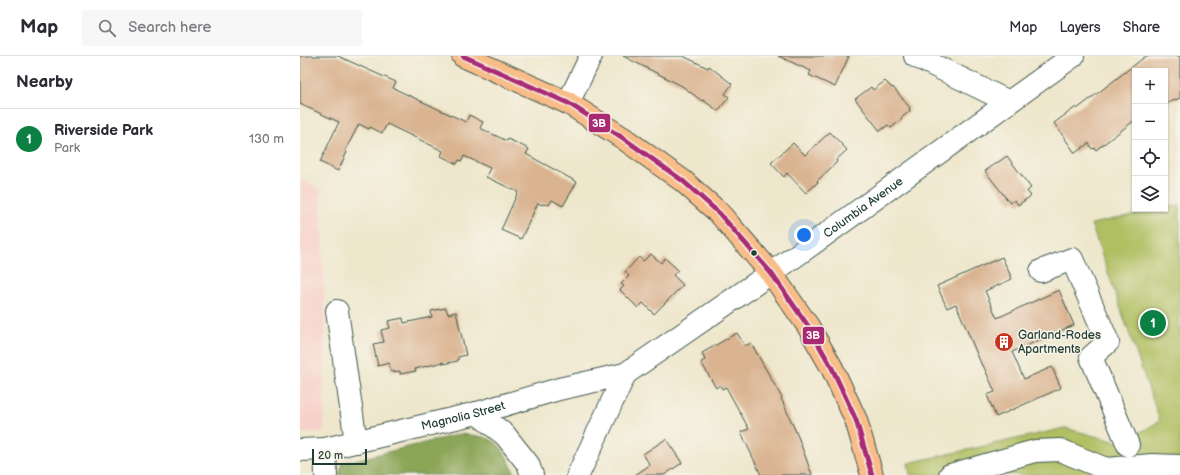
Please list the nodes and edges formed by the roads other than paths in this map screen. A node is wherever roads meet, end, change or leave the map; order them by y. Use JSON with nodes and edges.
{"nodes":[{"id":1,"x":463,"y":56,"type":"edge"},
{"id":2,"x":591,"y":56,"type":"edge"},
{"id":3,"x":915,"y":56,"type":"edge"},
{"id":4,"x":1073,"y":56,"type":"edge"},
{"id":5,"x":1009,"y":102,"type":"junction"},
{"id":6,"x":568,"y":103,"type":"junction"},
{"id":7,"x":1041,"y":271,"type":"dead end"},
{"id":8,"x":771,"y":273,"type":"junction"},
{"id":9,"x":337,"y":312,"type":"dead end"},
{"id":10,"x":626,"y":374,"type":"junction"},
{"id":11,"x":477,"y":413,"type":"junction"},
{"id":12,"x":356,"y":442,"type":"junction"},
{"id":13,"x":1128,"y":445,"type":"dead end"},
{"id":14,"x":325,"y":449,"type":"junction"},
{"id":15,"x":300,"y":450,"type":"edge"},
{"id":16,"x":1180,"y":466,"type":"edge"},
{"id":17,"x":1103,"y":472,"type":"edge"},
{"id":18,"x":326,"y":475,"type":"edge"},
{"id":19,"x":532,"y":475,"type":"edge"},
{"id":20,"x":578,"y":475,"type":"edge"},
{"id":21,"x":872,"y":475,"type":"edge"},
{"id":22,"x":950,"y":475,"type":"edge"}],
"edges":[{"from":1,"to":6,"type":"main road"},
{"from":2,"to":6,"type":"street"},
{"from":3,"to":5,"type":"street"},
{"from":4,"to":5,"type":"street","name":"Columbia Avenue"},
{"from":5,"to":8,"type":"street","name":"Columbia Avenue"},
{"from":6,"to":8,"type":"main road"},
{"from":7,"to":13,"type":"street"},
{"from":8,"to":10,"type":"street","name":"Columbia Avenue"},
{"from":8,"to":21,"type":"main road"},
{"from":9,"to":12,"type":"street"},
{"from":10,"to":11,"type":"street","name":"Magnolia Street"},
{"from":10,"to":20,"type":"street","name":"Columbia Avenue"},
{"from":11,"to":12,"type":"street","name":"Magnolia Street"},
{"from":11,"to":19,"type":"street"},
{"from":12,"to":14,"type":"street","name":"Magnolia Street"},
{"from":14,"to":15,"type":"street","name":"Magnolia Street"},
{"from":14,"to":18,"type":"street"},
{"from":16,"to":17,"type":"street"},
{"from":17,"to":22,"type":"street"}]}
